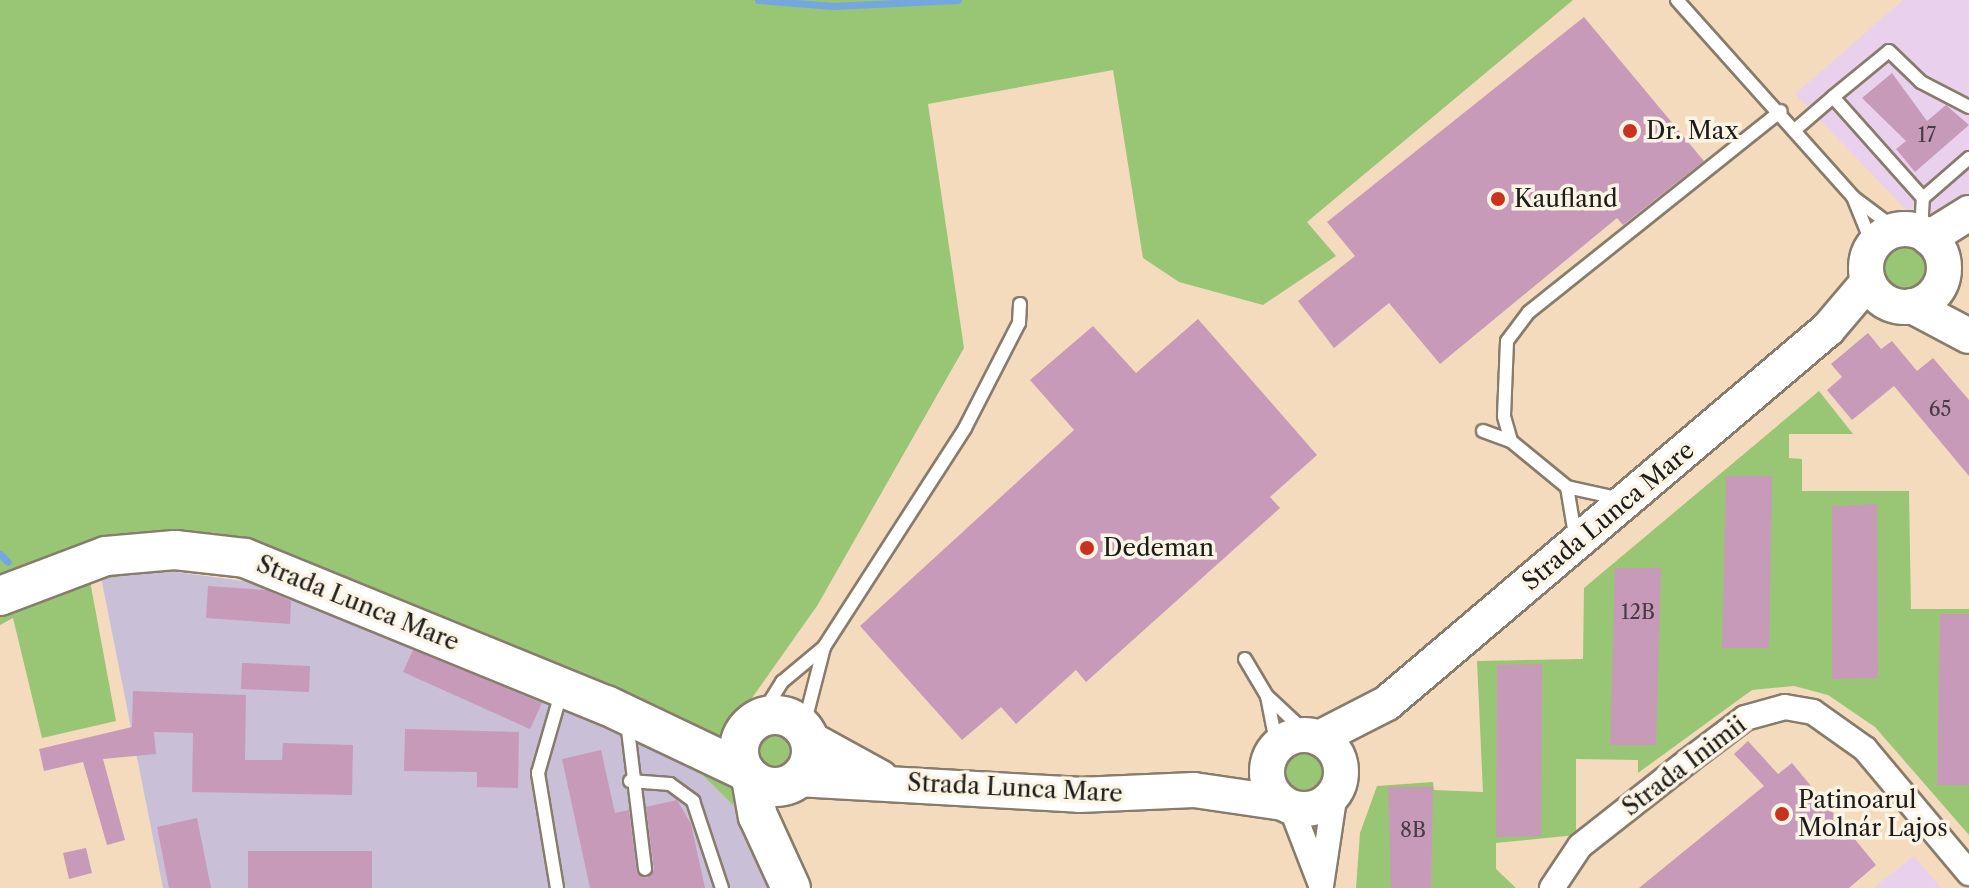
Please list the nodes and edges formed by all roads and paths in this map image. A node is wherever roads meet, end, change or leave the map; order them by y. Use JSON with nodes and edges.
{"nodes":[{"id":1,"x":1677,"y":0,"type":"edge"},
{"id":2,"x":1833,"y":97,"type":"junction"},
{"id":3,"x":1969,"y":107,"type":"edge"},
{"id":4,"x":1781,"y":111,"type":"junction"},
{"id":5,"x":1796,"y":129,"type":"junction"},
{"id":6,"x":1969,"y":158,"type":"edge"},
{"id":7,"x":1853,"y":197,"type":"junction"},
{"id":8,"x":1923,"y":198,"type":"junction"},
{"id":9,"x":1969,"y":213,"type":"edge"},
{"id":10,"x":1969,"y":238,"type":"edge"},
{"id":11,"x":1917,"y":248,"type":"junction"},
{"id":12,"x":1888,"y":296,"type":"junction"},
{"id":13,"x":1020,"y":304,"type":"dead end"},
{"id":14,"x":1969,"y":325,"type":"edge"},
{"id":15,"x":1969,"y":336,"type":"edge"},
{"id":16,"x":1483,"y":431,"type":"dead end"},
{"id":17,"x":1511,"y":441,"type":"junction"},
{"id":18,"x":1567,"y":487,"type":"junction"},
{"id":19,"x":1630,"y":497,"type":"junction"},
{"id":20,"x":1576,"y":543,"type":"junction"},
{"id":21,"x":0,"y":596,"type":"edge"},
{"id":22,"x":824,"y":647,"type":"junction"},
{"id":23,"x":1245,"y":659,"type":"dead end"},
{"id":24,"x":564,"y":687,"type":"junction"},
{"id":25,"x":1267,"y":696,"type":"junction"},
{"id":26,"x":1387,"y":703,"type":"junction"},
{"id":27,"x":643,"y":721,"type":"junction"},
{"id":28,"x":754,"y":722,"type":"junction"},
{"id":29,"x":807,"y":734,"type":"junction"},
{"id":30,"x":1314,"y":737,"type":"junction"},
{"id":31,"x":1275,"y":750,"type":"junction"},
{"id":32,"x":748,"y":775,"type":"junction"},
{"id":33,"x":884,"y":780,"type":"junction"},
{"id":34,"x":630,"y":781,"type":"junction"},
{"id":35,"x":794,"y":781,"type":"junction"},
{"id":36,"x":1338,"y":785,"type":"junction"},
{"id":37,"x":1194,"y":790,"type":"junction"},
{"id":38,"x":1287,"y":805,"type":"junction"},
{"id":39,"x":645,"y":869,"type":"dead end"},
{"id":40,"x":1969,"y":873,"type":"edge"},
{"id":41,"x":788,"y":880,"type":"edge"},
{"id":42,"x":1321,"y":887,"type":"edge"},
{"id":43,"x":557,"y":888,"type":"edge"},
{"id":44,"x":722,"y":888,"type":"edge"},
{"id":45,"x":1552,"y":888,"type":"edge"}],
"edges":[{"from":1,"to":4,"type":"lane"},
{"from":2,"to":3,"type":"lane"},
{"from":2,"to":5,"type":"lane"},
{"from":2,"to":8,"type":"lane"},
{"from":4,"to":5,"type":"lane"},
{"from":4,"to":17,"type":"lane"},
{"from":5,"to":7,"type":"lane"},
{"from":6,"to":8,"type":"lane"},
{"from":7,"to":11,"type":"lane"},
{"from":7,"to":11,"type":"lane"},
{"from":8,"to":11,"type":"lane"},
{"from":9,"to":11,"type":"main road"},
{"from":10,"to":11,"type":"main road"},
{"from":11,"to":12,"type":"main road","name":"Strada Lunca Mare"},
{"from":11,"to":12,"type":"main road"},
{"from":11,"to":14,"type":"main road"},
{"from":12,"to":15,"type":"main road"},
{"from":12,"to":19,"type":"main road","name":"Strada Lunca Mare"},
{"from":13,"to":22,"type":"lane"},
{"from":16,"to":17,"type":"lane"},
{"from":17,"to":18,"type":"lane"},
{"from":18,"to":19,"type":"lane"},
{"from":18,"to":20,"type":"lane"},
{"from":19,"to":20,"type":"main road","name":"Strada Lunca Mare"},
{"from":20,"to":26,"type":"main road","name":"Strada Lunca Mare"},
{"from":21,"to":24,"type":"main road","name":"Strada Lunca Mare"},
{"from":22,"to":28,"type":"lane"},
{"from":22,"to":29,"type":"lane"},
{"from":23,"to":25,"type":"lane"},
{"from":24,"to":27,"type":"main road","name":"Strada Lunca Mare"},
{"from":24,"to":43,"type":"lane"},
{"from":25,"to":30,"type":"lane"},
{"from":25,"to":31,"type":"lane"},
{"from":26,"to":30,"type":"main road","name":"Strada Lunca Mare"},
{"from":26,"to":36,"type":"main road","name":"Strada Lunca Mare"},
{"from":27,"to":28,"type":"main road","name":"Strada Lunca Mare"},
{"from":27,"to":32,"type":"main road","name":"Strada Lunca Mare"},
{"from":27,"to":34,"type":"lane"},
{"from":28,"to":29,"type":"main road"},
{"from":28,"to":32,"type":"main road"},
{"from":29,"to":33,"type":"main road","name":"Strada Lunca Mare"},
{"from":29,"to":35,"type":"main road"},
{"from":30,"to":31,"type":"main road"},
{"from":30,"to":36,"type":"main road"},
{"from":31,"to":37,"type":"main road","name":"Strada Lunca Mare"},
{"from":31,"to":38,"type":"main road"},
{"from":32,"to":35,"type":"main road"},
{"from":32,"to":41,"type":"main road"},
{"from":33,"to":35,"type":"main road","name":"Strada Lunca Mare"},
{"from":33,"to":37,"type":"main road","name":"Strada Lunca Mare"},
{"from":34,"to":39,"type":"lane"},
{"from":34,"to":44,"type":"lane"},
{"from":35,"to":41,"type":"main road"},
{"from":36,"to":38,"type":"main road"},
{"from":36,"to":42,"type":"street","name":"Strada Lunca Mare"},
{"from":37,"to":38,"type":"main road","name":"Strada Lunca Mare"},
{"from":38,"to":42,"type":"street","name":"Strada Lunca Mare"},
{"from":40,"to":45,"type":"street","name":"Strada Inimii"}]}
